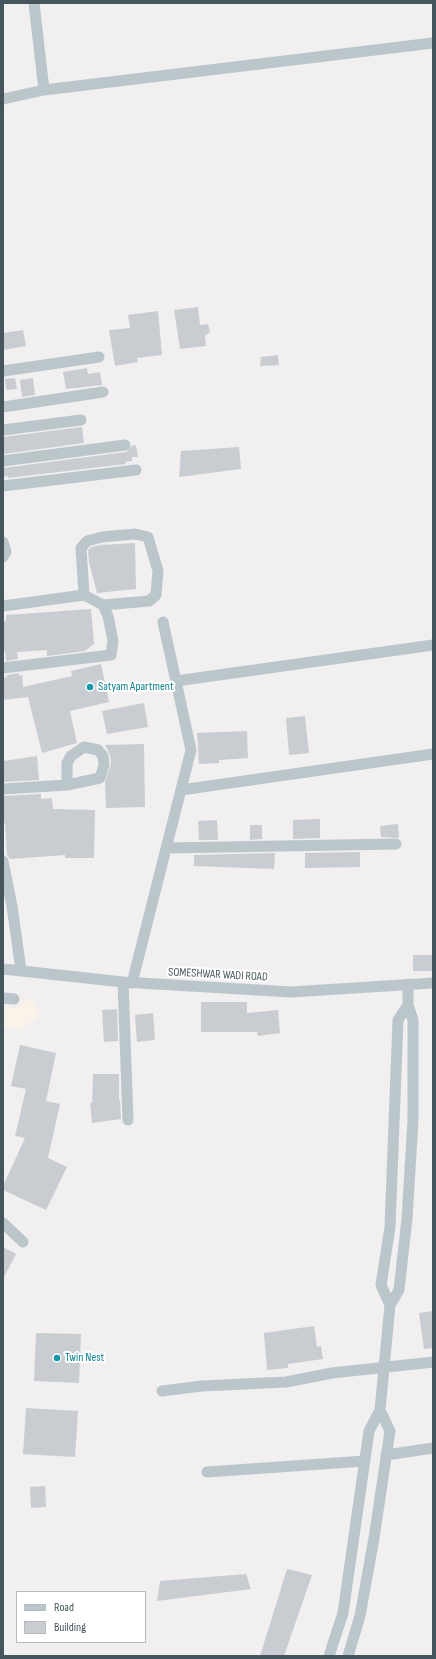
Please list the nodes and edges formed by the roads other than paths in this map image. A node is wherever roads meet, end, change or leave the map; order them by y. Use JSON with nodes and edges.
{"nodes":[{"id":1,"x":34,"y":3,"type":"edge"},
{"id":2,"x":433,"y":43,"type":"edge"},
{"id":3,"x":44,"y":90,"type":"junction"},
{"id":4,"x":3,"y":98,"type":"edge"},
{"id":5,"x":99,"y":357,"type":"dead end"},
{"id":6,"x":3,"y":371,"type":"edge"},
{"id":7,"x":103,"y":392,"type":"dead end"},
{"id":8,"x":3,"y":407,"type":"edge"},
{"id":9,"x":81,"y":420,"type":"dead end"},
{"id":10,"x":3,"y":430,"type":"edge"},
{"id":11,"x":124,"y":445,"type":"dead end"},
{"id":12,"x":3,"y":461,"type":"edge"},
{"id":13,"x":136,"y":470,"type":"dead end"},
{"id":14,"x":3,"y":486,"type":"edge"},
{"id":15,"x":3,"y":542,"type":"edge"},
{"id":16,"x":3,"y":557,"type":"edge"},
{"id":17,"x":84,"y":595,"type":"junction"},
{"id":18,"x":103,"y":605,"type":"junction"},
{"id":19,"x":3,"y":606,"type":"edge"},
{"id":20,"x":163,"y":622,"type":"dead end"},
{"id":21,"x":433,"y":645,"type":"edge"},
{"id":22,"x":3,"y":668,"type":"edge"},
{"id":23,"x":176,"y":680,"type":"junction"},
{"id":24,"x":433,"y":754,"type":"edge"},
{"id":25,"x":67,"y":785,"type":"dead end"},
{"id":26,"x":3,"y":789,"type":"edge"},
{"id":27,"x":181,"y":790,"type":"junction"},
{"id":28,"x":396,"y":844,"type":"dead end"},
{"id":29,"x":166,"y":848,"type":"junction"},
{"id":30,"x":3,"y":861,"type":"edge"},
{"id":31,"x":3,"y":969,"type":"edge"},
{"id":32,"x":21,"y":970,"type":"junction"},
{"id":33,"x":128,"y":982,"type":"junction"},
{"id":34,"x":433,"y":983,"type":"edge"},
{"id":35,"x":408,"y":984,"type":"junction"},
{"id":36,"x":408,"y":1005,"type":"junction"},
{"id":37,"x":128,"y":1120,"type":"dead end"},
{"id":38,"x":3,"y":1223,"type":"edge"},
{"id":39,"x":23,"y":1242,"type":"dead end"},
{"id":40,"x":390,"y":1305,"type":"junction"},
{"id":41,"x":433,"y":1362,"type":"edge"},
{"id":42,"x":384,"y":1368,"type":"junction"},
{"id":43,"x":162,"y":1391,"type":"dead end"},
{"id":44,"x":380,"y":1410,"type":"junction"},
{"id":45,"x":433,"y":1448,"type":"edge"},
{"id":46,"x":386,"y":1455,"type":"junction"},
{"id":47,"x":365,"y":1461,"type":"junction"},
{"id":48,"x":208,"y":1472,"type":"dead end"},
{"id":49,"x":329,"y":1656,"type":"edge"},
{"id":50,"x":348,"y":1656,"type":"edge"}],
"edges":[{"from":1,"to":3,"type":"street"},
{"from":2,"to":3,"type":"street"},
{"from":3,"to":4,"type":"street"},
{"from":5,"to":6,"type":"street"},
{"from":7,"to":8,"type":"street"},
{"from":9,"to":10,"type":"street"},
{"from":11,"to":12,"type":"street"},
{"from":13,"to":14,"type":"street"},
{"from":15,"to":16,"type":"street"},
{"from":17,"to":18,"type":"street"},
{"from":17,"to":18,"type":"street"},
{"from":17,"to":19,"type":"street"},
{"from":18,"to":22,"type":"street"},
{"from":20,"to":23,"type":"street"},
{"from":21,"to":23,"type":"street"},
{"from":23,"to":27,"type":"street"},
{"from":24,"to":27,"type":"street"},
{"from":25,"to":26,"type":"street"},
{"from":27,"to":29,"type":"street"},
{"from":28,"to":29,"type":"street"},
{"from":29,"to":33,"type":"street"},
{"from":30,"to":32,"type":"street"},
{"from":31,"to":32,"type":"street","name":"SOMESHWAR WADI ROAD"},
{"from":32,"to":33,"type":"street","name":"SOMESHWAR WADI ROAD"},
{"from":33,"to":35,"type":"street","name":"SOMESHWAR WADI ROAD"},
{"from":33,"to":37,"type":"street"},
{"from":34,"to":35,"type":"street","name":"SOMESHWAR WADI ROAD"},
{"from":35,"to":36,"type":"street"},
{"from":36,"to":40,"type":"street"},
{"from":36,"to":40,"type":"street"},
{"from":38,"to":39,"type":"street"},
{"from":40,"to":42,"type":"street"},
{"from":41,"to":42,"type":"street"},
{"from":42,"to":43,"type":"street"},
{"from":42,"to":44,"type":"street"},
{"from":44,"to":46,"type":"street"},
{"from":44,"to":47,"type":"street"},
{"from":45,"to":46,"type":"street"},
{"from":46,"to":50,"type":"street"},
{"from":47,"to":48,"type":"street"},
{"from":47,"to":49,"type":"street"}]}
